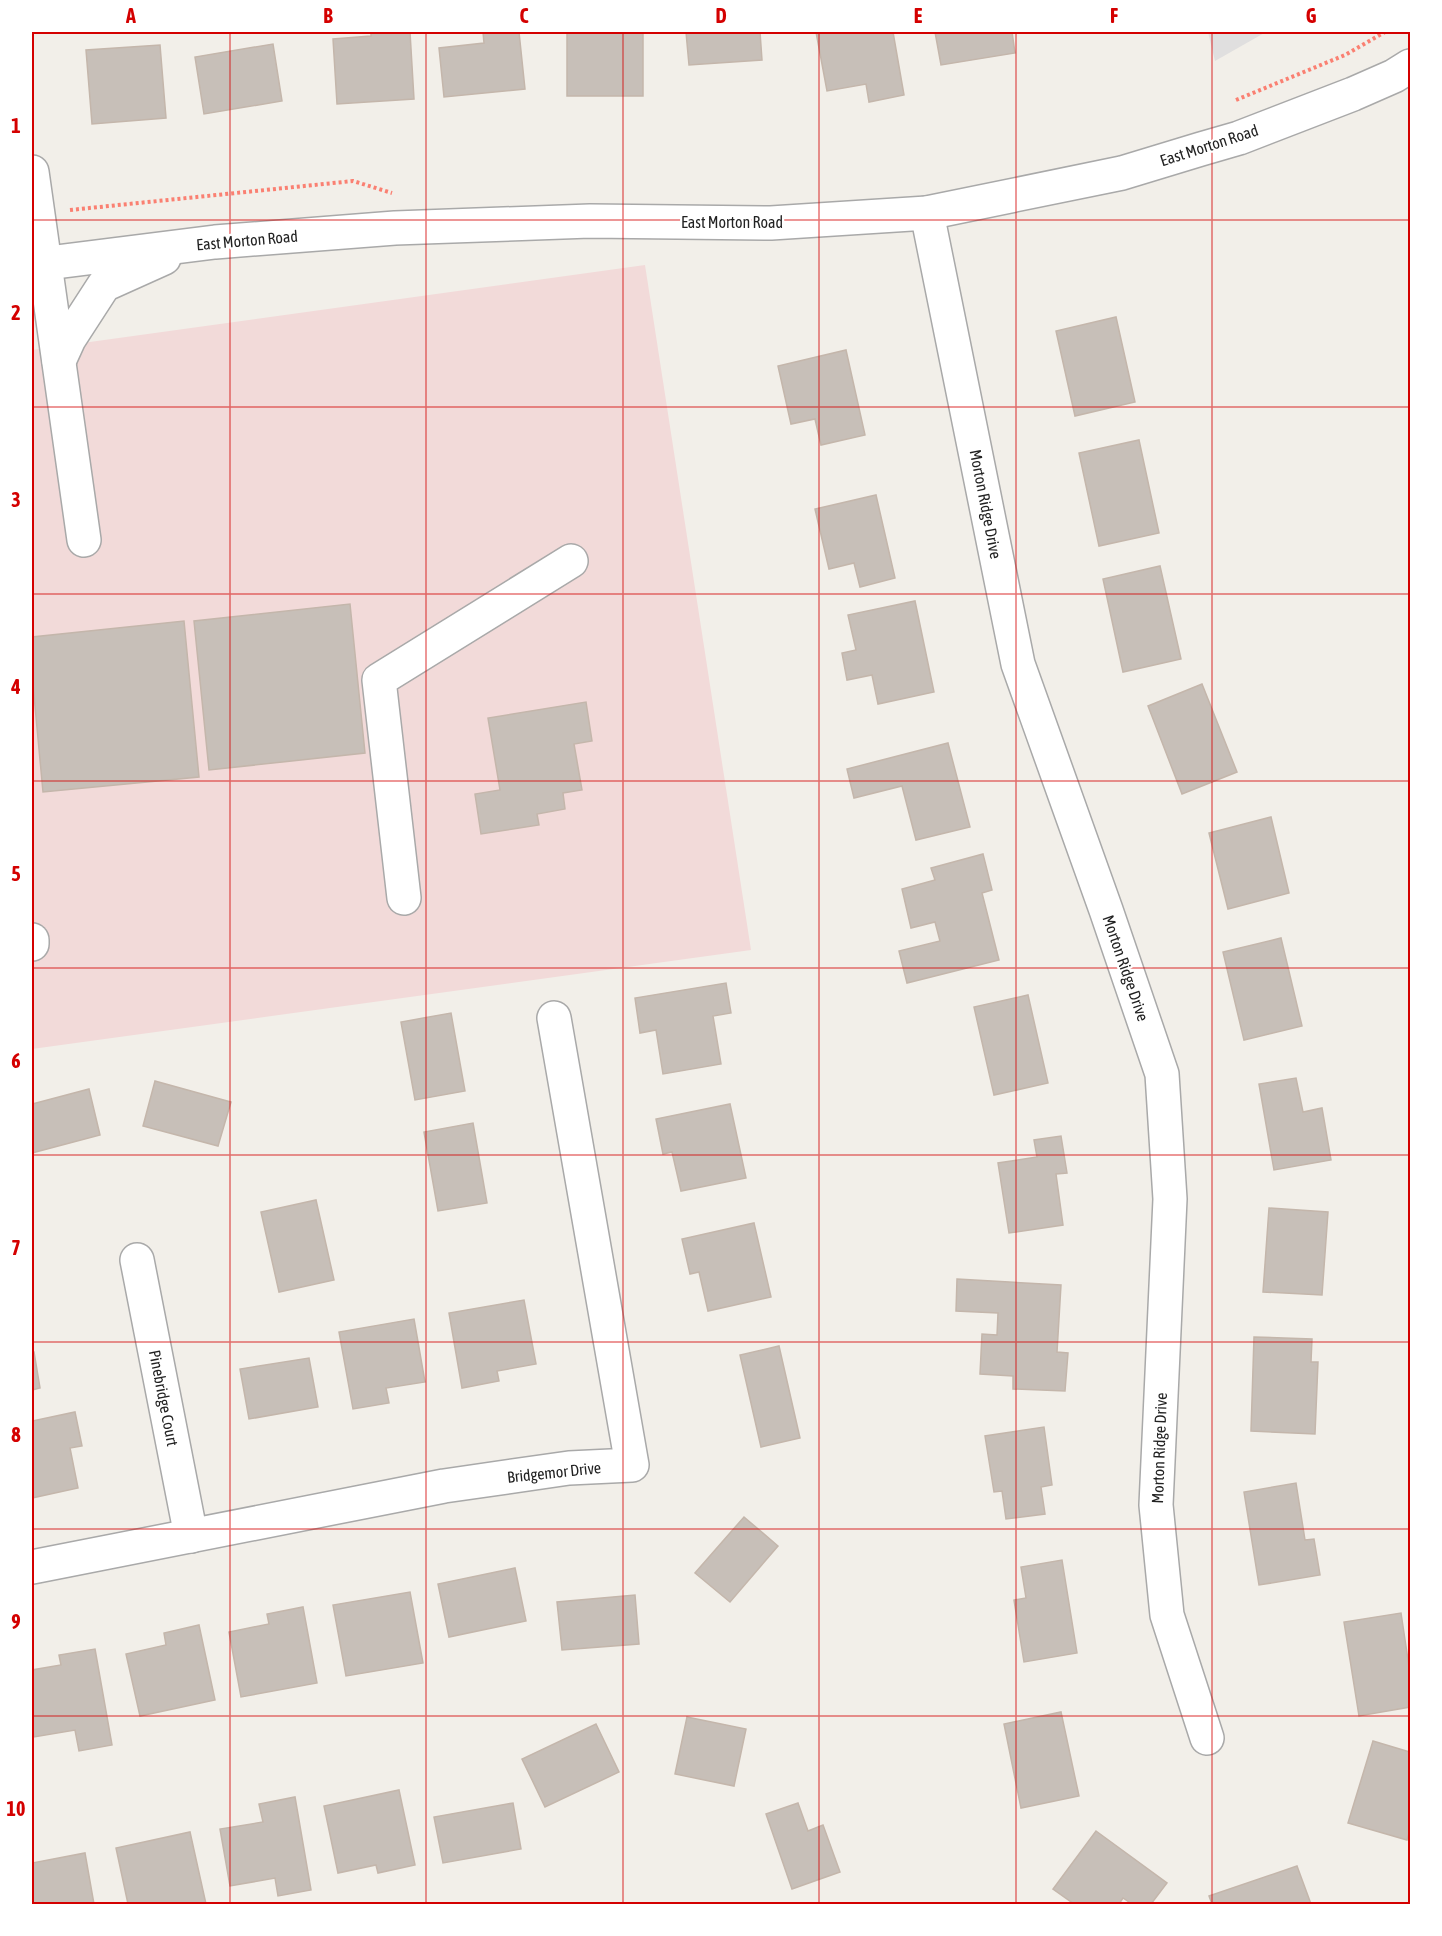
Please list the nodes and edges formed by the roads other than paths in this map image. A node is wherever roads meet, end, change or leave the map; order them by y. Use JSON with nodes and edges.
{"nodes":[{"id":1,"x":1410,"y":66,"type":"edge"},
{"id":2,"x":32,"y":172,"type":"edge"},
{"id":3,"x":927,"y":213,"type":"junction"},
{"id":4,"x":196,"y":244,"type":"junction"},
{"id":5,"x":38,"y":264,"type":"edge"},
{"id":6,"x":59,"y":361,"type":"junction"},
{"id":7,"x":84,"y":540,"type":"dead end"},
{"id":8,"x":571,"y":561,"type":"dead end"},
{"id":9,"x":404,"y":898,"type":"dead end"},
{"id":10,"x":554,"y":1018,"type":"dead end"},
{"id":11,"x":137,"y":1260,"type":"dead end"},
{"id":12,"x":191,"y":1536,"type":"junction"},
{"id":13,"x":32,"y":1567,"type":"edge"},
{"id":14,"x":1207,"y":1738,"type":"dead end"}],
"edges":[{"from":1,"to":3,"type":"street","name":"East Morton Road"},
{"from":2,"to":5,"type":"street"},
{"from":3,"to":4,"type":"street","name":"East Morton Road"},
{"from":3,"to":14,"type":"street","name":"Morton Ridge Drive"},
{"from":4,"to":5,"type":"street","name":"East Morton Road"},
{"from":4,"to":6,"type":"street"},
{"from":5,"to":6,"type":"street"},
{"from":6,"to":7,"type":"street"},
{"from":8,"to":9,"type":"street"},
{"from":10,"to":12,"type":"street","name":"Bridgemor Drive"},
{"from":11,"to":12,"type":"street","name":"Pinebridge Court"},
{"from":12,"to":13,"type":"street","name":"Bridgemor Drive"}]}
